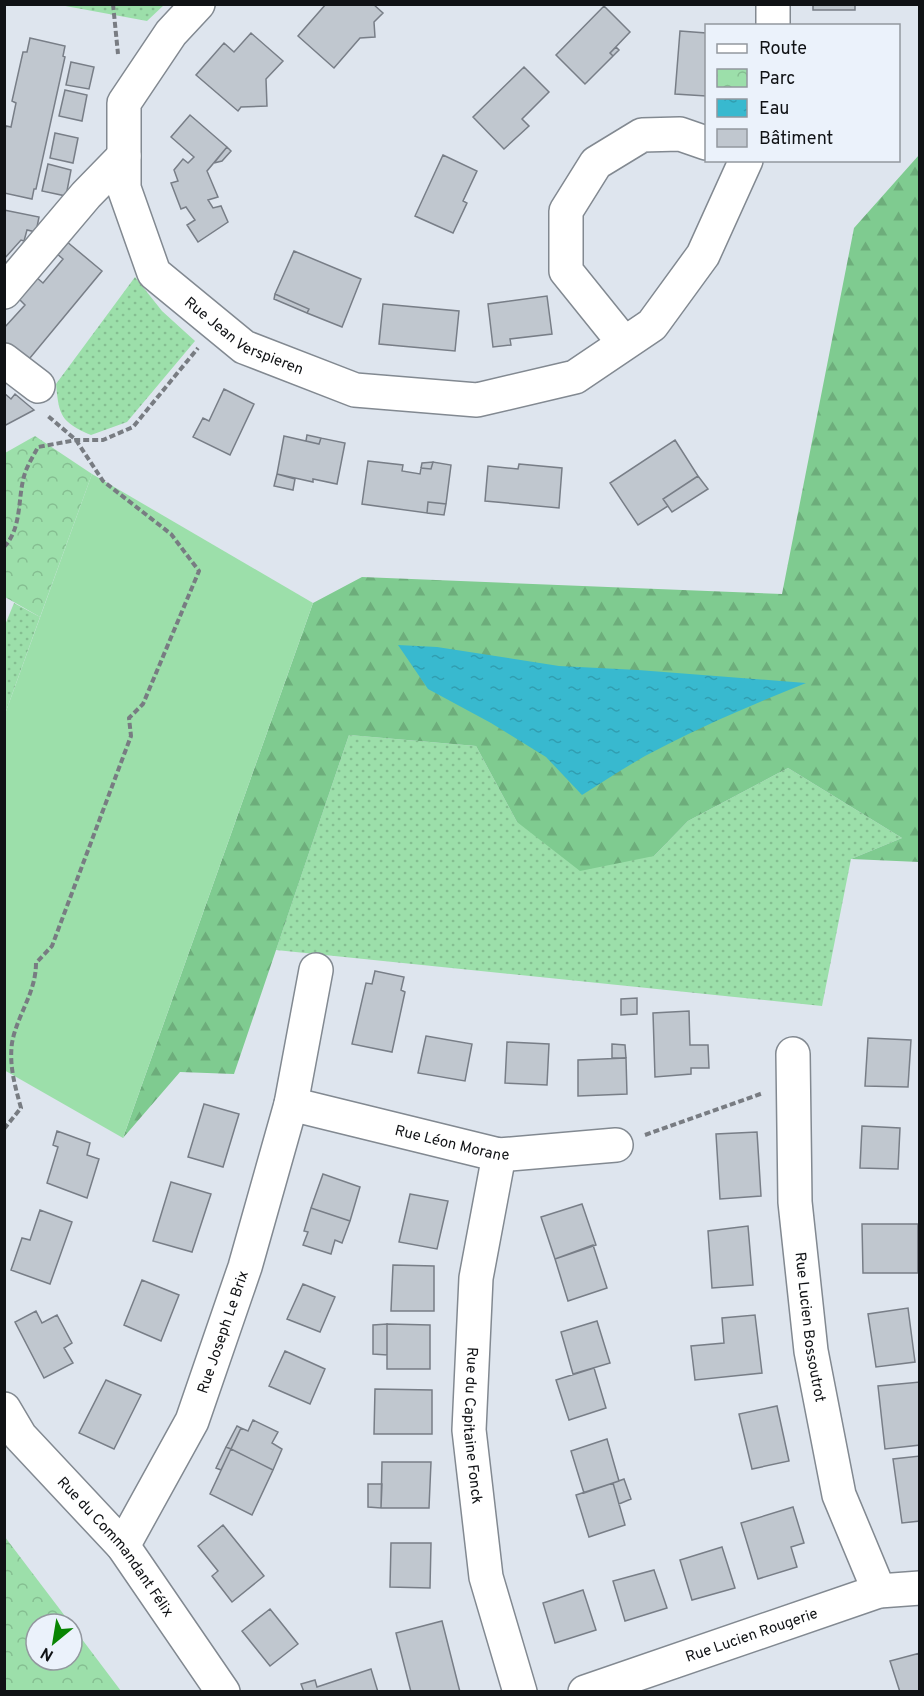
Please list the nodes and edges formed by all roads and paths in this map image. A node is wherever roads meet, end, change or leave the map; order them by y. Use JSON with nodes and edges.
{"nodes":[{"id":1,"x":198,"y":4,"type":"edge"},
{"id":2,"x":773,"y":4,"type":"edge"},
{"id":3,"x":773,"y":24,"type":"edge"},
{"id":4,"x":705,"y":143,"type":"edge"},
{"id":5,"x":124,"y":156,"type":"junction"},
{"id":6,"x":745,"y":162,"type":"edge"},
{"id":7,"x":4,"y":292,"type":"edge"},
{"id":8,"x":217,"y":325,"type":"junction"},
{"id":9,"x":624,"y":344,"type":"junction"},
{"id":10,"x":4,"y":360,"type":"edge"},
{"id":11,"x":38,"y":387,"type":"dead end"},
{"id":12,"x":76,"y":440,"type":"junction"},
{"id":13,"x":4,"y":547,"type":"edge"},
{"id":14,"x":316,"y":970,"type":"dead end"},
{"id":15,"x":793,"y":1068,"type":"joint"},
{"id":16,"x":291,"y":1104,"type":"junction"},
{"id":17,"x":4,"y":1129,"type":"edge"},
{"id":18,"x":616,"y":1145,"type":"joint"},
{"id":19,"x":499,"y":1155,"type":"junction"},
{"id":20,"x":4,"y":1409,"type":"edge"},
{"id":21,"x":123,"y":1545,"type":"junction"},
{"id":22,"x":920,"y":1588,"type":"edge"},
{"id":23,"x":879,"y":1591,"type":"junction"},
{"id":24,"x":223,"y":1692,"type":"edge"},
{"id":25,"x":520,"y":1692,"type":"edge"},
{"id":26,"x":585,"y":1692,"type":"edge"}],
"edges":[{"from":1,"to":5,"type":"street","name":"Rue Jean Verspieren"},
{"from":2,"to":3,"type":"street"},
{"from":4,"to":9,"type":"street"},
{"from":5,"to":7,"type":"street"},
{"from":5,"to":8,"type":"street","name":"Rue Jean Verspieren"},
{"from":6,"to":9,"type":"street","name":"Rue Jean Verspieren"},
{"from":8,"to":9,"type":"street","name":"Rue Jean Verspieren"},
{"from":8,"to":12,"type":"path"},
{"from":10,"to":11,"type":"street"},
{"from":12,"to":13,"type":"path"},
{"from":12,"to":17,"type":"path"},
{"from":14,"to":16,"type":"street","name":"Rue Joseph Le Brix"},
{"from":15,"to":18,"type":"path"},
{"from":15,"to":23,"type":"street","name":"Rue Lucien Bossoutrot"},
{"from":16,"to":19,"type":"street","name":"Rue Léon Morane"},
{"from":16,"to":21,"type":"street","name":"Rue Joseph Le Brix"},
{"from":18,"to":19,"type":"street","name":"Rue Léon Morane"},
{"from":19,"to":25,"type":"street","name":"Rue du Capitaine Fonck"},
{"from":20,"to":21,"type":"street","name":"Rue du Commandant Félix"},
{"from":21,"to":24,"type":"street","name":"Rue du Commandant Félix"},
{"from":22,"to":23,"type":"street","name":"Rue Lucien Rougerie"},
{"from":23,"to":26,"type":"street","name":"Rue Lucien Rougerie"}]}
